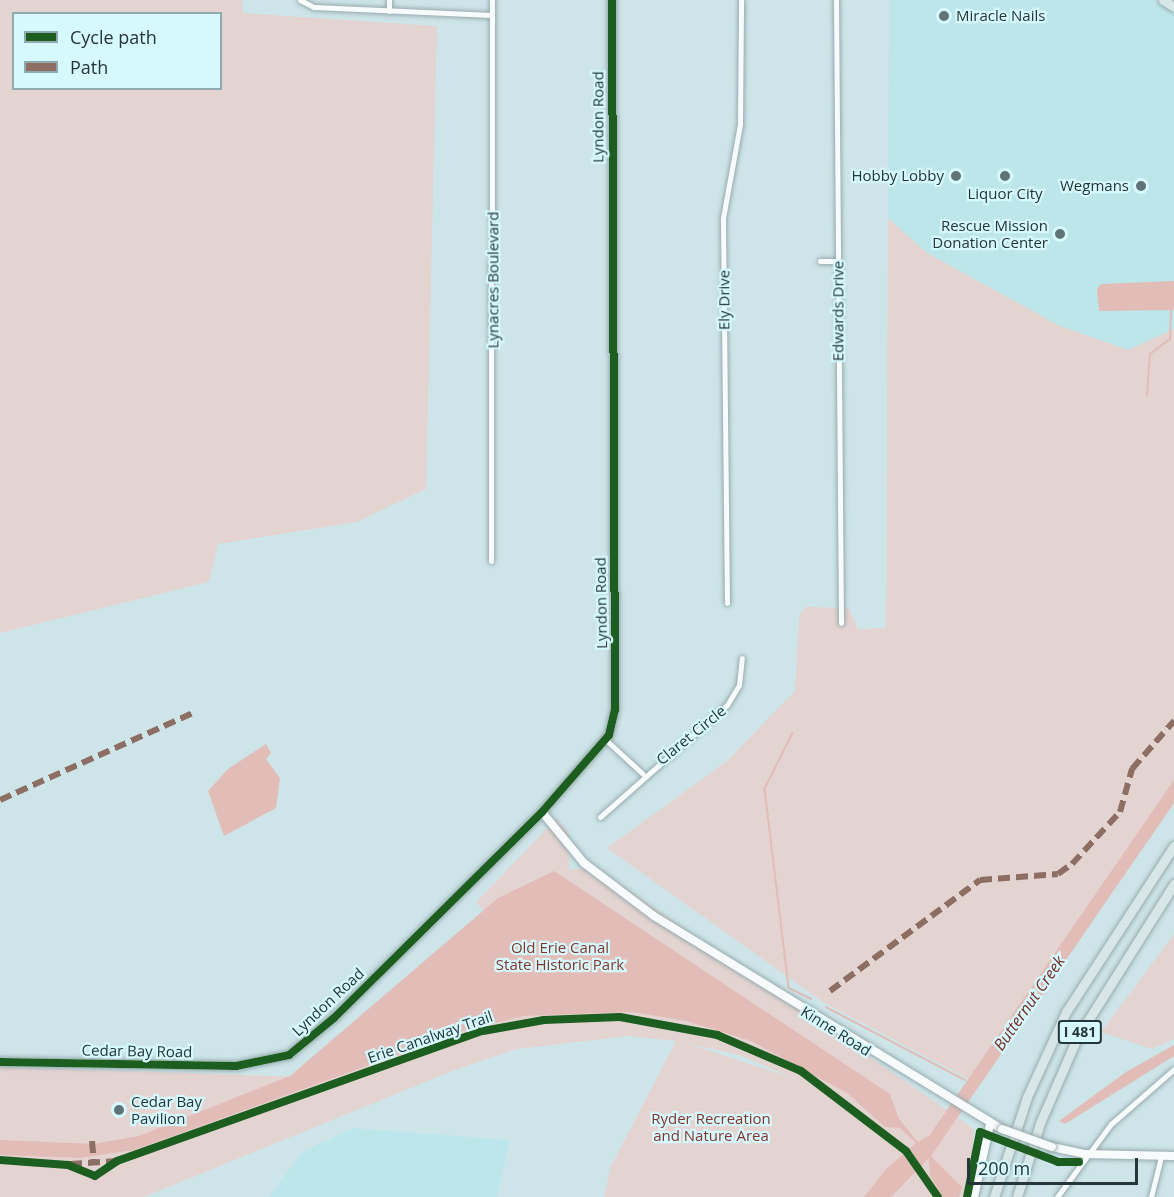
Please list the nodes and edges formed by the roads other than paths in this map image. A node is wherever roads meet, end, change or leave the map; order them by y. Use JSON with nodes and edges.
{"nodes":[{"id":1,"x":300,"y":0,"type":"edge"},
{"id":2,"x":389,"y":0,"type":"edge"},
{"id":3,"x":492,"y":0,"type":"edge"},
{"id":4,"x":612,"y":0,"type":"edge"},
{"id":5,"x":741,"y":0,"type":"edge"},
{"id":6,"x":836,"y":0,"type":"edge"},
{"id":7,"x":1163,"y":0,"type":"edge"},
{"id":8,"x":1174,"y":7,"type":"edge"},
{"id":9,"x":389,"y":11,"type":"junction"},
{"id":10,"x":492,"y":15,"type":"junction"},
{"id":11,"x":820,"y":261,"type":"dead end"},
{"id":12,"x":838,"y":261,"type":"junction"},
{"id":13,"x":491,"y":561,"type":"dead end"},
{"id":14,"x":727,"y":603,"type":"dead end"},
{"id":15,"x":841,"y":623,"type":"dead end"},
{"id":16,"x":742,"y":658,"type":"dead end"},
{"id":17,"x":606,"y":740,"type":"junction"},
{"id":18,"x":643,"y":774,"type":"junction"},
{"id":19,"x":542,"y":812,"type":"junction"},
{"id":20,"x":600,"y":817,"type":"dead end"},
{"id":21,"x":1174,"y":846,"type":"edge"},
{"id":22,"x":1174,"y":884,"type":"edge"},
{"id":23,"x":273,"y":1061,"type":"joint"},
{"id":24,"x":0,"y":1062,"type":"edge"},
{"id":25,"x":1174,"y":1069,"type":"edge"},
{"id":26,"x":990,"y":1124,"type":"junction"},
{"id":27,"x":1084,"y":1154,"type":"junction"},
{"id":28,"x":1174,"y":1156,"type":"edge"},
{"id":29,"x":1161,"y":1157,"type":"junction"},
{"id":30,"x":974,"y":1197,"type":"edge"},
{"id":31,"x":994,"y":1197,"type":"edge"},
{"id":32,"x":1017,"y":1197,"type":"edge"},
{"id":33,"x":1057,"y":1197,"type":"edge"},
{"id":34,"x":1152,"y":1197,"type":"edge"}],
"edges":[{"from":1,"to":9,"type":"street"},
{"from":2,"to":9,"type":"street"},
{"from":3,"to":10,"type":"street","name":"Lynacres Boulevard"},
{"from":4,"to":17,"type":"street","name":"Lyndon Road"},
{"from":5,"to":14,"type":"street","name":"Ely Drive"},
{"from":6,"to":12,"type":"street","name":"Edwards Drive"},
{"from":7,"to":8,"type":"highway"},
{"from":9,"to":10,"type":"street"},
{"from":10,"to":13,"type":"street","name":"Lynacres Boulevard"},
{"from":11,"to":12,"type":"street"},
{"from":12,"to":15,"type":"street","name":"Edwards Drive"},
{"from":16,"to":18,"type":"street","name":"Claret Circle"},
{"from":17,"to":18,"type":"street","name":"Claret Circle"},
{"from":17,"to":19,"type":"street","name":"Lyndon Road"},
{"from":18,"to":20,"type":"street","name":"Claret Circle"},
{"from":19,"to":23,"type":"street","name":"Lyndon Road"},
{"from":19,"to":26,"type":"street","name":"Kinne Road"},
{"from":21,"to":31,"type":"highway","number":"I 481"},
{"from":22,"to":32,"type":"highway","number":"I 481"},
{"from":23,"to":24,"type":"street","name":"Cedar Bay Road"},
{"from":25,"to":27,"type":"street"},
{"from":26,"to":27,"type":"street","name":"Kinne Road","bridge":true},
{"from":26,"to":30,"type":"street"},
{"from":27,"to":29,"type":"street","name":"Kinne Road"},
{"from":27,"to":33,"type":"street"},
{"from":28,"to":29,"type":"street","name":"Kinne Road"},
{"from":29,"to":34,"type":"street"}]}
